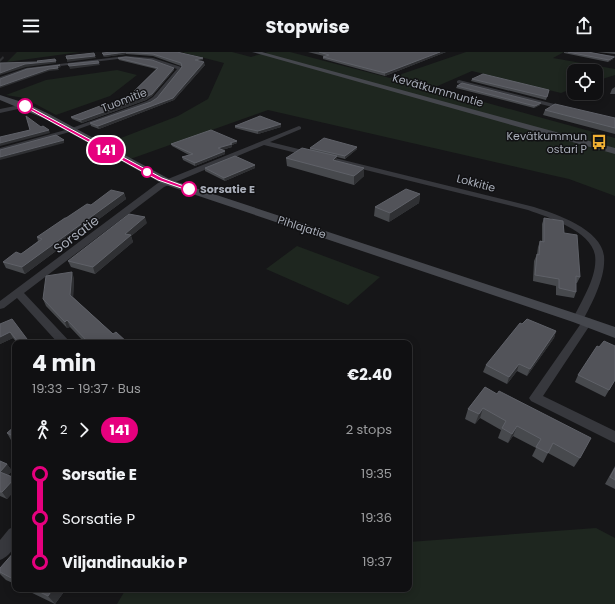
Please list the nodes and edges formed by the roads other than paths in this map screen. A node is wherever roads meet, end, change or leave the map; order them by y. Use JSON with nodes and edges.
{"nodes":[{"id":1,"x":255,"y":52,"type":"edge"},
{"id":2,"x":588,"y":52,"type":"edge"},
{"id":3,"x":615,"y":57,"type":"edge"},
{"id":4,"x":0,"y":79,"type":"edge"},
{"id":5,"x":459,"y":82,"type":"dead end"},
{"id":6,"x":0,"y":97,"type":"edge"},
{"id":7,"x":25,"y":106,"type":"junction"},
{"id":8,"x":574,"y":110,"type":"edge"},
{"id":9,"x":0,"y":112,"type":"edge"},
{"id":10,"x":299,"y":128,"type":"dead end"},
{"id":11,"x":70,"y":130,"type":"junction"},
{"id":12,"x":265,"y":142,"type":"junction"},
{"id":13,"x":0,"y":150,"type":"edge"},
{"id":14,"x":615,"y":151,"type":"edge"},
{"id":15,"x":167,"y":182,"type":"junction"},
{"id":16,"x":18,"y":293,"type":"junction"},
{"id":17,"x":0,"y":306,"type":"edge"},
{"id":18,"x":583,"y":320,"type":"junction"},
{"id":19,"x":615,"y":333,"type":"edge"},
{"id":20,"x":62,"y":340,"type":"edge"},
{"id":21,"x":615,"y":437,"type":"edge"},
{"id":22,"x":12,"y":538,"type":"edge"},
{"id":23,"x":0,"y":552,"type":"edge"}],
"edges":[{"from":1,"to":14,"type":"street","name":"Kevätkummuntie"},
{"from":2,"to":3,"type":"street"},
{"from":4,"to":11,"type":"street","name":"Tuomitie"},
{"from":5,"to":8,"type":"street"},
{"from":6,"to":7,"type":"street","name":"Pihlajatie"},
{"from":7,"to":9,"type":"street"},
{"from":7,"to":11,"type":"street","name":"Pihlajatie"},
{"from":10,"to":12,"type":"street"},
{"from":11,"to":13,"type":"street"},
{"from":11,"to":15,"type":"street","name":"Pihlajatie"},
{"from":12,"to":15,"type":"street"},
{"from":12,"to":18,"type":"street","name":"Lokkitie"},
{"from":15,"to":16,"type":"street","name":"Sorsatie"},
{"from":15,"to":18,"type":"street","name":"Pihlajatie"},
{"from":16,"to":17,"type":"street","name":"Sorsatie"},
{"from":16,"to":20,"type":"street"},
{"from":18,"to":19,"type":"street","name":"Pihlajatie"},
{"from":18,"to":21,"type":"street","name":"Lokkitie"},
{"from":22,"to":23,"type":"street"}]}
